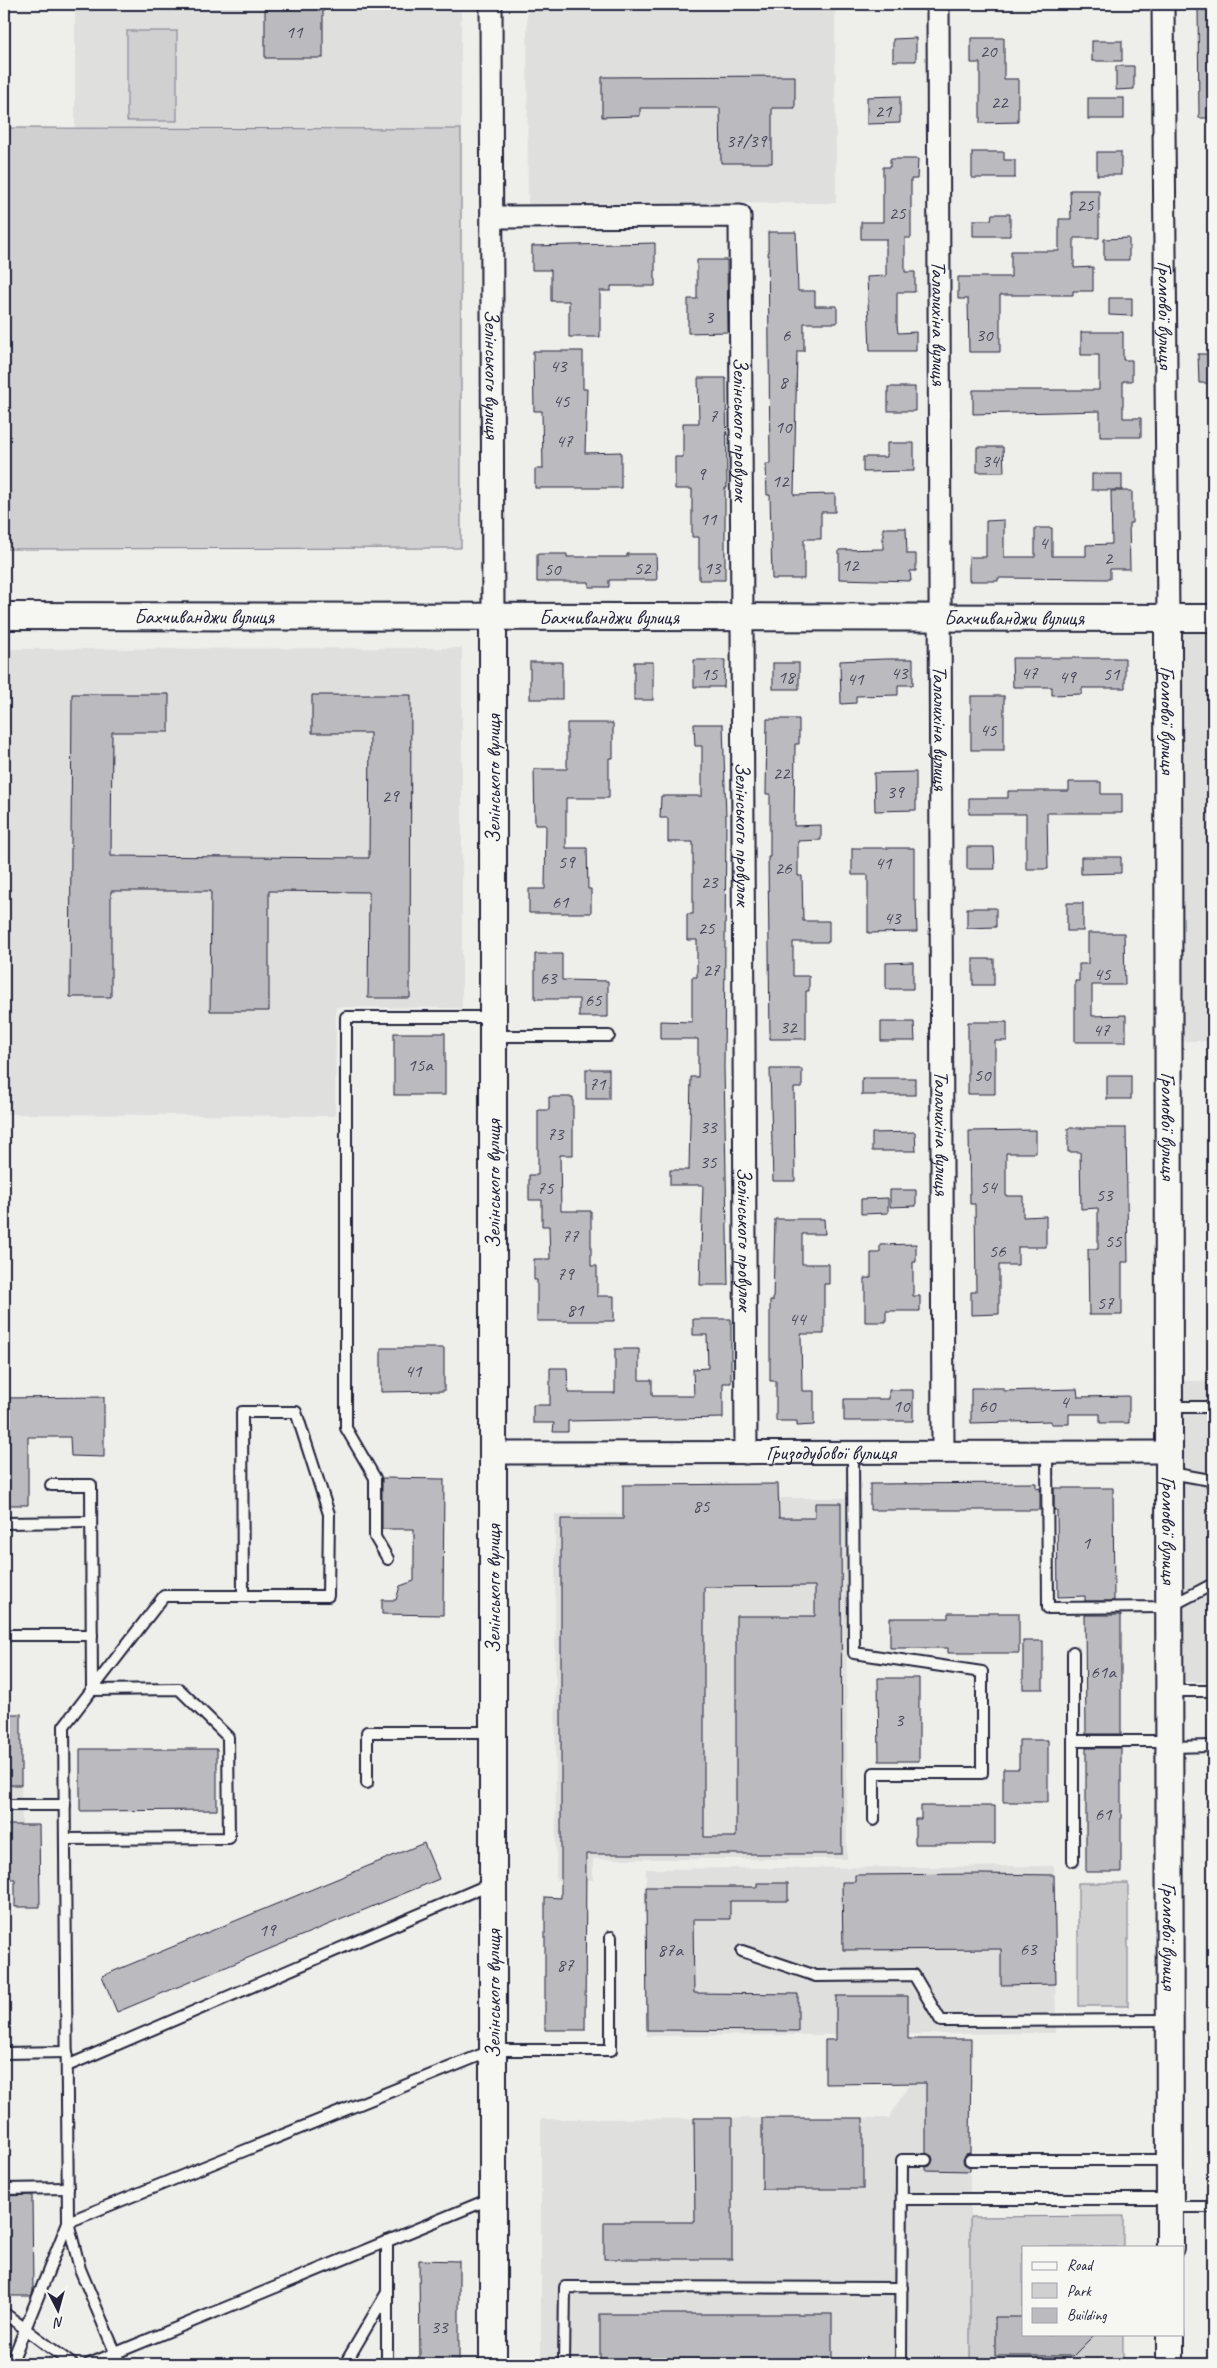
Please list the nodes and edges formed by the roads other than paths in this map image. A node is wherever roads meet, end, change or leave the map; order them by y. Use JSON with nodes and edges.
{"nodes":[{"id":1,"x":491,"y":4,"type":"edge"},
{"id":2,"x":938,"y":4,"type":"edge"},
{"id":3,"x":1163,"y":4,"type":"edge"},
{"id":4,"x":492,"y":217,"type":"junction"},
{"id":5,"x":4,"y":616,"type":"edge"},
{"id":6,"x":493,"y":616,"type":"junction"},
{"id":7,"x":742,"y":617,"type":"junction"},
{"id":8,"x":940,"y":617,"type":"junction"},
{"id":9,"x":1168,"y":618,"type":"junction"},
{"id":10,"x":1213,"y":618,"type":"edge"},
{"id":11,"x":493,"y":1026,"type":"junction"},
{"id":12,"x":609,"y":1036,"type":"dead end"},
{"id":13,"x":1213,"y":1406,"type":"edge"},
{"id":14,"x":1169,"y":1407,"type":"junction"},
{"id":15,"x":854,"y":1452,"type":"junction"},
{"id":16,"x":943,"y":1452,"type":"junction"},
{"id":17,"x":1047,"y":1452,"type":"junction"},
{"id":18,"x":493,"y":1453,"type":"junction"},
{"id":19,"x":746,"y":1453,"type":"junction"},
{"id":20,"x":1169,"y":1462,"type":"junction"},
{"id":21,"x":1213,"y":1483,"type":"edge"},
{"id":22,"x":51,"y":1485,"type":"dead end"},
{"id":23,"x":91,"y":1522,"type":"junction"},
{"id":24,"x":4,"y":1523,"type":"edge"},
{"id":25,"x":388,"y":1559,"type":"dead end"},
{"id":26,"x":1213,"y":1584,"type":"edge"},
{"id":27,"x":243,"y":1596,"type":"junction"},
{"id":28,"x":1169,"y":1607,"type":"junction"},
{"id":29,"x":4,"y":1635,"type":"edge"},
{"id":30,"x":92,"y":1635,"type":"junction"},
{"id":31,"x":1072,"y":1652,"type":"dead end"},
{"id":32,"x":92,"y":1690,"type":"junction"},
{"id":33,"x":1169,"y":1691,"type":"junction"},
{"id":34,"x":1213,"y":1691,"type":"edge"},
{"id":35,"x":493,"y":1732,"type":"junction"},
{"id":36,"x":1073,"y":1741,"type":"junction"},
{"id":37,"x":1169,"y":1744,"type":"junction"},
{"id":38,"x":1213,"y":1746,"type":"edge"},
{"id":39,"x":367,"y":1782,"type":"dead end"},
{"id":40,"x":4,"y":1805,"type":"edge"},
{"id":41,"x":65,"y":1805,"type":"junction"},
{"id":42,"x":874,"y":1820,"type":"dead end"},
{"id":43,"x":65,"y":1839,"type":"junction"},
{"id":44,"x":1073,"y":1861,"type":"dead end"},
{"id":45,"x":493,"y":1883,"type":"junction"},
{"id":46,"x":611,"y":1937,"type":"dead end"},
{"id":47,"x":742,"y":1951,"type":"dead end"},
{"id":48,"x":1170,"y":2020,"type":"junction"},
{"id":49,"x":493,"y":2050,"type":"junction"},
{"id":50,"x":67,"y":2052,"type":"junction"},
{"id":51,"x":4,"y":2053,"type":"edge"},
{"id":52,"x":67,"y":2066,"type":"junction"},
{"id":53,"x":926,"y":2160,"type":"dead end"},
{"id":54,"x":970,"y":2160,"type":"dead end"},
{"id":55,"x":1170,"y":2160,"type":"junction"},
{"id":56,"x":68,"y":2188,"type":"junction"},
{"id":57,"x":4,"y":2189,"type":"edge"},
{"id":58,"x":493,"y":2198,"type":"junction"},
{"id":59,"x":902,"y":2199,"type":"junction"},
{"id":60,"x":1170,"y":2203,"type":"junction"},
{"id":61,"x":1213,"y":2207,"type":"edge"},
{"id":62,"x":68,"y":2222,"type":"junction"},
{"id":63,"x":386,"y":2242,"type":"junction"},
{"id":64,"x":1170,"y":2246,"type":"edge"},
{"id":65,"x":902,"y":2288,"type":"junction"},
{"id":66,"x":387,"y":2293,"type":"junction"},
{"id":67,"x":4,"y":2313,"type":"edge"},
{"id":68,"x":25,"y":2329,"type":"junction"},
{"id":69,"x":1170,"y":2336,"type":"edge"},
{"id":70,"x":115,"y":2353,"type":"junction"},
{"id":71,"x":11,"y":2364,"type":"edge"},
{"id":72,"x":72,"y":2364,"type":"edge"},
{"id":73,"x":89,"y":2364,"type":"edge"},
{"id":74,"x":120,"y":2364,"type":"edge"},
{"id":75,"x":345,"y":2364,"type":"edge"},
{"id":76,"x":387,"y":2364,"type":"edge"},
{"id":77,"x":493,"y":2364,"type":"edge"},
{"id":78,"x":564,"y":2364,"type":"edge"},
{"id":79,"x":901,"y":2364,"type":"edge"},
{"id":80,"x":1170,"y":2364,"type":"edge"}],
"edges":[{"from":1,"to":4,"type":"street","name":"Зелінського вулиця"},
{"from":2,"to":8,"type":"street","name":"Талалихіна вулиця"},
{"from":3,"to":9,"type":"street","name":"Громової вулиця"},
{"from":4,"to":6,"type":"street","name":"Зелінського вулиця"},
{"from":4,"to":7,"type":"street","name":"Зелінського провулок"},
{"from":5,"to":6,"type":"street","name":"Бахчиванджи вулиця"},
{"from":6,"to":7,"type":"street","name":"Бахчиванджи вулиця"},
{"from":6,"to":11,"type":"street","name":"Зелінського вулиця"},
{"from":7,"to":8,"type":"street","name":"Бахчиванджи вулиця"},
{"from":7,"to":19,"type":"street","name":"Зелінського провулок"},
{"from":8,"to":9,"type":"street","name":"Бахчиванджи вулиця"},
{"from":8,"to":16,"type":"street","name":"Талалихіна вулиця"},
{"from":9,"to":10,"type":"street","name":"Бахчиванджи вулиця"},
{"from":9,"to":14,"type":"street","name":"Громової вулиця"},
{"from":11,"to":12,"type":"lane"},
{"from":11,"to":18,"type":"street","name":"Зелінського вулиця"},
{"from":11,"to":25,"type":"lane"},
{"from":13,"to":14,"type":"lane"},
{"from":14,"to":20,"type":"street","name":"Громової вулиця"},
{"from":15,"to":16,"type":"street","name":"Гризодубової вулиця"},
{"from":15,"to":19,"type":"street","name":"Гризодубової вулиця"},
{"from":15,"to":42,"type":"lane"},
{"from":16,"to":17,"type":"street","name":"Гризодубової вулиця"},
{"from":17,"to":20,"type":"street","name":"Гризодубової вулиця"},
{"from":17,"to":28,"type":"lane"},
{"from":18,"to":19,"type":"street","name":"Гризодубової вулиця"},
{"from":18,"to":35,"type":"street","name":"Зелінського вулиця"},
{"from":20,"to":21,"type":"lane"},
{"from":20,"to":28,"type":"street","name":"Громової вулиця"},
{"from":22,"to":23,"type":"lane"},
{"from":23,"to":24,"type":"lane"},
{"from":23,"to":30,"type":"lane"},
{"from":26,"to":28,"type":"lane"},
{"from":27,"to":27,"type":"lane"},
{"from":27,"to":32,"type":"lane"},
{"from":28,"to":33,"type":"street","name":"Громової вулиця"},
{"from":29,"to":30,"type":"lane"},
{"from":30,"to":32,"type":"lane"},
{"from":31,"to":36,"type":"lane"},
{"from":32,"to":41,"type":"lane"},
{"from":32,"to":43,"type":"lane"},
{"from":33,"to":34,"type":"lane"},
{"from":33,"to":37,"type":"street","name":"Громової вулиця"},
{"from":35,"to":39,"type":"lane"},
{"from":35,"to":45,"type":"street","name":"Зелінського вулиця"},
{"from":36,"to":37,"type":"lane"},
{"from":36,"to":44,"type":"lane"},
{"from":37,"to":38,"type":"lane"},
{"from":37,"to":48,"type":"street","name":"Громової вулиця"},
{"from":40,"to":41,"type":"lane"},
{"from":41,"to":43,"type":"lane"},
{"from":43,"to":50,"type":"lane"},
{"from":45,"to":49,"type":"street","name":"Зелінського вулиця"},
{"from":45,"to":52,"type":"lane"},
{"from":46,"to":49,"type":"lane"},
{"from":47,"to":48,"type":"lane"},
{"from":48,"to":55,"type":"street","name":"Громової вулиця"},
{"from":49,"to":58,"type":"street","name":"Зелінського вулиця"},
{"from":49,"to":62,"type":"lane"},
{"from":50,"to":51,"type":"lane"},
{"from":50,"to":52,"type":"lane"},
{"from":52,"to":56,"type":"lane"},
{"from":53,"to":59,"type":"lane"},
{"from":54,"to":55,"type":"lane"},
{"from":55,"to":60,"type":"street","name":"Громової вулиця"},
{"from":56,"to":57,"type":"lane"},
{"from":56,"to":62,"type":"lane"},
{"from":58,"to":63,"type":"lane"},
{"from":58,"to":77,"type":"street","name":"Зелінського вулиця"},
{"from":59,"to":60,"type":"lane"},
{"from":59,"to":65,"type":"lane"},
{"from":60,"to":61,"type":"lane"},
{"from":60,"to":64,"type":"street","name":"Громової вулиця"},
{"from":62,"to":68,"type":"lane"},
{"from":62,"to":70,"type":"lane"},
{"from":63,"to":66,"type":"lane"},
{"from":63,"to":70,"type":"lane"},
{"from":65,"to":78,"type":"lane"},
{"from":65,"to":79,"type":"lane"},
{"from":66,"to":75,"type":"lane"},
{"from":66,"to":76,"type":"lane"},
{"from":67,"to":68,"type":"lane"},
{"from":68,"to":71,"type":"lane"},
{"from":68,"to":72,"type":"lane"},
{"from":69,"to":80,"type":"street"},
{"from":70,"to":73,"type":"lane"},
{"from":70,"to":74,"type":"lane"}]}
